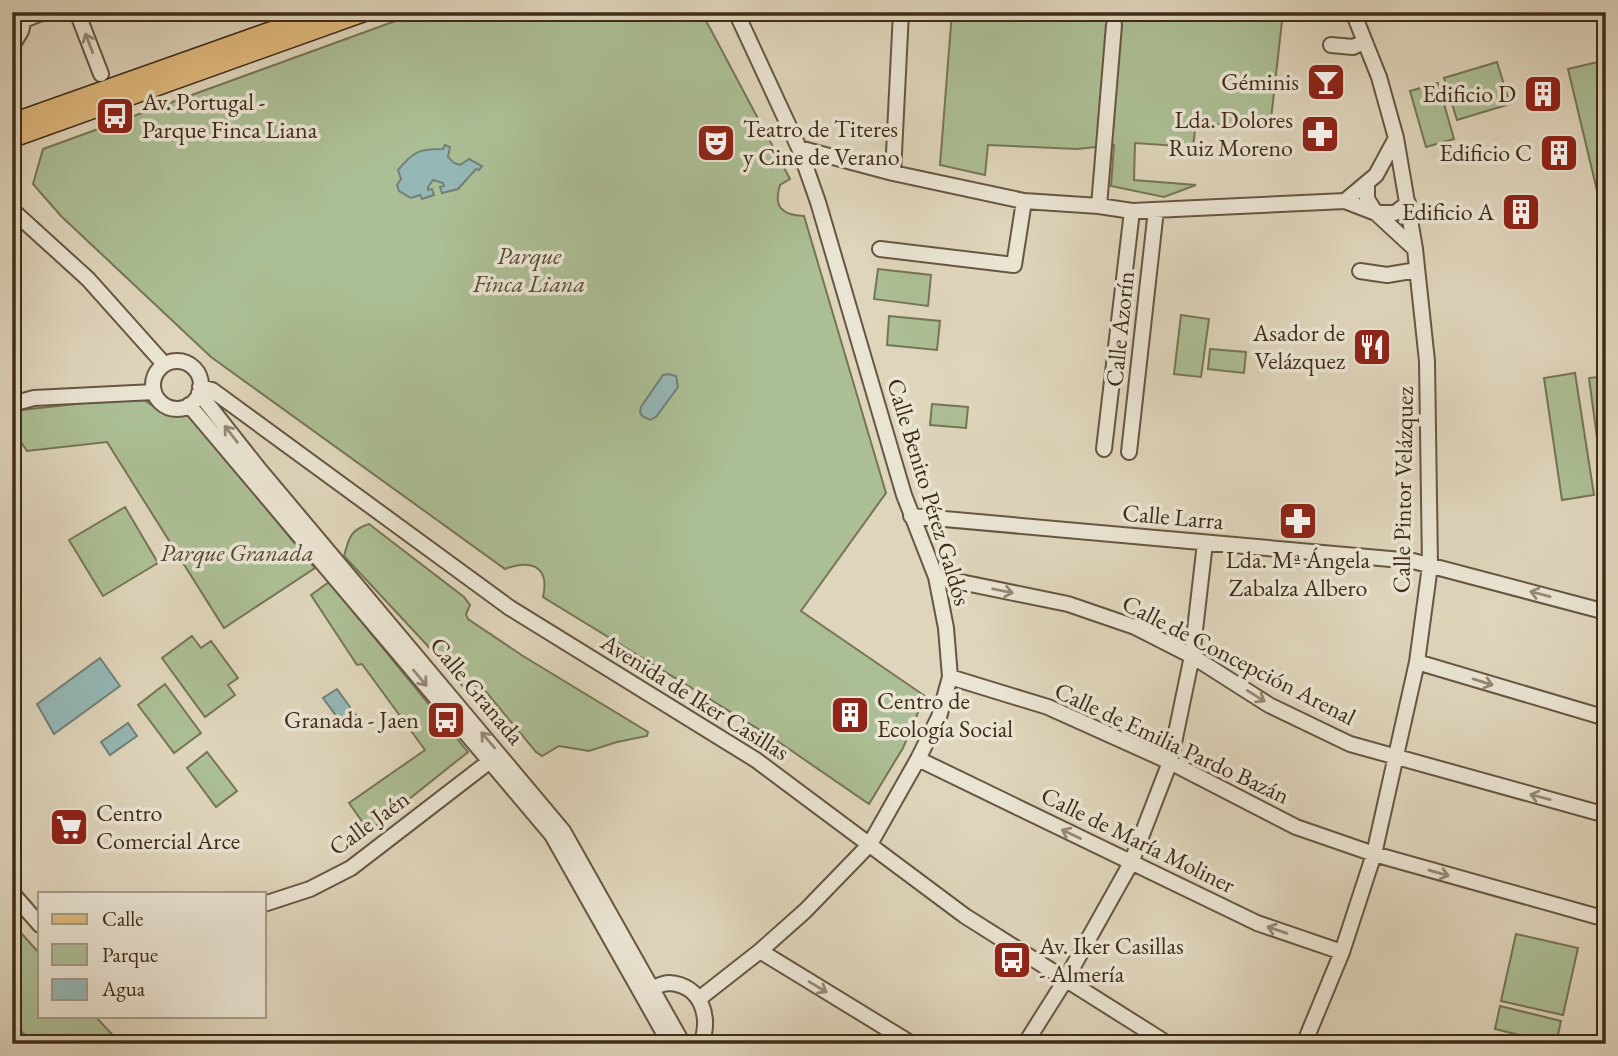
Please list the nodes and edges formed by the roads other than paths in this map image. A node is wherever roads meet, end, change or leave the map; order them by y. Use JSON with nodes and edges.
{"nodes":[{"id":1,"x":44,"y":12,"type":"edge"},
{"id":2,"x":77,"y":12,"type":"edge"},
{"id":3,"x":363,"y":12,"type":"edge"},
{"id":4,"x":736,"y":12,"type":"edge"},
{"id":5,"x":901,"y":12,"type":"edge"},
{"id":6,"x":1353,"y":12,"type":"edge"},
{"id":7,"x":321,"y":13,"type":"edge"},
{"id":8,"x":25,"y":16,"type":"edge"},
{"id":9,"x":300,"y":17,"type":"edge"},
{"id":10,"x":1114,"y":25,"type":"dead end"},
{"id":11,"x":1364,"y":42,"type":"junction"},
{"id":12,"x":1331,"y":45,"type":"dead end"},
{"id":13,"x":12,"y":46,"type":"edge"},
{"id":14,"x":102,"y":74,"type":"dead end"},
{"id":15,"x":12,"y":122,"type":"edge"},
{"id":16,"x":12,"y":138,"type":"edge"},
{"id":17,"x":1396,"y":138,"type":"junction"},
{"id":18,"x":799,"y":148,"type":"junction"},
{"id":19,"x":893,"y":173,"type":"junction"},
{"id":20,"x":1403,"y":177,"type":"junction"},
{"id":21,"x":1371,"y":180,"type":"junction"},
{"id":22,"x":1024,"y":201,"type":"junction"},
{"id":23,"x":1345,"y":201,"type":"junction"},
{"id":24,"x":1408,"y":204,"type":"junction"},
{"id":25,"x":1099,"y":206,"type":"junction"},
{"id":26,"x":12,"y":210,"type":"edge"},
{"id":27,"x":1156,"y":210,"type":"junction"},
{"id":28,"x":1132,"y":211,"type":"junction"},
{"id":29,"x":1376,"y":213,"type":"junction"},
{"id":30,"x":880,"y":248,"type":"dead end"},
{"id":31,"x":1415,"y":250,"type":"junction"},
{"id":32,"x":1417,"y":270,"type":"junction"},
{"id":33,"x":1360,"y":271,"type":"dead end"},
{"id":34,"x":164,"y":364,"type":"junction"},
{"id":35,"x":200,"y":390,"type":"junction"},
{"id":36,"x":154,"y":392,"type":"junction"},
{"id":37,"x":12,"y":404,"type":"edge"},
{"id":38,"x":189,"y":405,"type":"junction"},
{"id":39,"x":1104,"y":449,"type":"dead end"},
{"id":40,"x":1129,"y":452,"type":"dead end"},
{"id":41,"x":911,"y":516,"type":"junction"},
{"id":42,"x":1205,"y":543,"type":"junction"},
{"id":43,"x":1430,"y":566,"type":"junction"},
{"id":44,"x":936,"y":577,"type":"junction"},
{"id":45,"x":1606,"y":612,"type":"edge"},
{"id":46,"x":1192,"y":656,"type":"junction"},
{"id":47,"x":1417,"y":662,"type":"junction"},
{"id":48,"x":950,"y":677,"type":"junction"},
{"id":49,"x":1606,"y":718,"type":"edge"},
{"id":50,"x":1397,"y":758,"type":"junction"},
{"id":51,"x":918,"y":759,"type":"junction"},
{"id":52,"x":490,"y":761,"type":"junction"},
{"id":53,"x":1170,"y":762,"type":"junction"},
{"id":54,"x":1606,"y":815,"type":"edge"},
{"id":55,"x":870,"y":844,"type":"junction"},
{"id":56,"x":1374,"y":854,"type":"junction"},
{"id":57,"x":1131,"y":863,"type":"junction"},
{"id":58,"x":13,"y":894,"type":"edge"},
{"id":59,"x":266,"y":903,"type":"edge"},
{"id":60,"x":1606,"y":919,"type":"edge"},
{"id":61,"x":38,"y":923,"type":"edge"},
{"id":62,"x":760,"y":951,"type":"junction"},
{"id":63,"x":1342,"y":952,"type":"junction"},
{"id":64,"x":1066,"y":979,"type":"junction"},
{"id":65,"x":647,"y":991,"type":"junction"},
{"id":66,"x":700,"y":998,"type":"junction"},
{"id":67,"x":670,"y":1044,"type":"edge"},
{"id":68,"x":682,"y":1044,"type":"edge"},
{"id":69,"x":701,"y":1044,"type":"edge"},
{"id":70,"x":912,"y":1044,"type":"edge"},
{"id":71,"x":1025,"y":1044,"type":"edge"},
{"id":72,"x":1168,"y":1044,"type":"edge"},
{"id":73,"x":1304,"y":1044,"type":"edge"}],
"edges":[{"from":1,"to":8,"type":"street"},
{"from":14,"to":2,"type":"street","one_way":true},
{"from":3,"to":16,"type":"main road"},
{"from":4,"to":18,"type":"street","name":"Calle Benito Pérez Galdós"},
{"from":5,"to":19,"type":"street"},
{"from":6,"to":11,"type":"street","name":"Calle Pintor Velázquez"},
{"from":7,"to":9,"type":"main road"},
{"from":8,"to":13,"type":"street"},
{"from":9,"to":15,"type":"main road"},
{"from":10,"to":25,"type":"street"},
{"from":11,"to":12,"type":"street"},
{"from":11,"to":17,"type":"street","name":"Calle Pintor Velázquez"},
{"from":17,"to":20,"type":"street","name":"Calle Pintor Velázquez"},
{"from":17,"to":21,"type":"street"},
{"from":18,"to":19,"type":"street"},
{"from":18,"to":41,"type":"street","name":"Calle Benito Pérez Galdós"},
{"from":19,"to":22,"type":"street"},
{"from":20,"to":21,"type":"street"},
{"from":20,"to":24,"type":"street","name":"Calle Pintor Velázquez"},
{"from":21,"to":23,"type":"street"},
{"from":21,"to":29,"type":"street"},
{"from":22,"to":25,"type":"street"},
{"from":22,"to":30,"type":"street"},
{"from":23,"to":27,"type":"street"},
{"from":23,"to":29,"type":"street"},
{"from":24,"to":29,"type":"street"},
{"from":24,"to":31,"type":"street","name":"Calle Pintor Velázquez"},
{"from":25,"to":28,"type":"street"},
{"from":26,"to":34,"type":"street"},
{"from":27,"to":28,"type":"street"},
{"from":27,"to":40,"type":"street","name":"Calle Azorín"},
{"from":28,"to":39,"type":"street","name":"Calle Azorín"},
{"from":29,"to":31,"type":"street"},
{"from":31,"to":32,"type":"street","name":"Calle Pintor Velázquez"},
{"from":32,"to":33,"type":"street"},
{"from":32,"to":43,"type":"street","name":"Calle Pintor Velázquez"},
{"from":34,"to":35,"type":"street"},
{"from":34,"to":36,"type":"street"},
{"from":35,"to":38,"type":"street"},
{"from":35,"to":55,"type":"street","name":"Avenida de Iker Casillas"},
{"from":65,"to":35,"type":"street","name":"Calle Granada","one_way":true},
{"from":36,"to":37,"type":"street"},
{"from":36,"to":38,"type":"street"},
{"from":38,"to":52,"type":"street","name":"Calle Granada","one_way":true},
{"from":41,"to":42,"type":"street","name":"Calle Larra"},
{"from":41,"to":44,"type":"street","name":"Calle Benito Pérez Galdós"},
{"from":42,"to":43,"type":"street","name":"Calle Larra"},
{"from":42,"to":46,"type":"street"},
{"from":45,"to":43,"type":"street","name":"Calle Larra","one_way":true},
{"from":43,"to":47,"type":"street","name":"Calle Pintor Velázquez"},
{"from":44,"to":46,"type":"street","name":"Calle de Concepción Arenal","one_way":true},
{"from":44,"to":48,"type":"street","name":"Calle Benito Pérez Galdós"},
{"from":46,"to":50,"type":"street","name":"Calle de Concepción Arenal","one_way":true},
{"from":46,"to":53,"type":"street"},
{"from":47,"to":49,"type":"street","one_way":true},
{"from":47,"to":50,"type":"street","name":"Calle Pintor Velázquez"},
{"from":48,"to":51,"type":"street","name":"Calle Benito Pérez Galdós"},
{"from":48,"to":53,"type":"street","name":"Calle de Emilia Pardo Bazán"},
{"from":54,"to":50,"type":"street","name":"Calle de Concepción Arenal","one_way":true},
{"from":50,"to":56,"type":"street","name":"Calle Pintor Velázquez"},
{"from":51,"to":55,"type":"street","name":"Calle Benito Pérez Galdós"},
{"from":57,"to":51,"type":"street","name":"Calle de María Moliner","one_way":true},
{"from":52,"to":59,"type":"street","name":"Calle Jaén"},
{"from":52,"to":65,"type":"street","name":"Calle Granada"},
{"from":53,"to":56,"type":"street","name":"Calle de Emilia Pardo Bazán"},
{"from":53,"to":57,"type":"street"},
{"from":55,"to":62,"type":"street","name":"Calle Benito Pérez Galdós"},
{"from":55,"to":64,"type":"street","name":"Avenida de Iker Casillas"},
{"from":56,"to":60,"type":"street","name":"Calle de Emilia Pardo Bazán","one_way":true},
{"from":56,"to":63,"type":"street","name":"Calle Pintor Velázquez"},
{"from":63,"to":57,"type":"street","name":"Calle de María Moliner","one_way":true},
{"from":57,"to":64,"type":"street"},
{"from":58,"to":61,"type":"street"},
{"from":62,"to":66,"type":"street","name":"Calle Benito Pérez Galdós"},
{"from":62,"to":70,"type":"street","one_way":true},
{"from":63,"to":73,"type":"street","name":"Calle Pintor Velázquez"},
{"from":64,"to":71,"type":"street"},
{"from":64,"to":72,"type":"street","name":"Avenida de Iker Casillas"},
{"from":65,"to":66,"type":"street"},
{"from":65,"to":67,"type":"street","name":"Calle Granada"},
{"from":65,"to":68,"type":"street","name":"Calle Granada"},
{"from":66,"to":69,"type":"street"}]}
